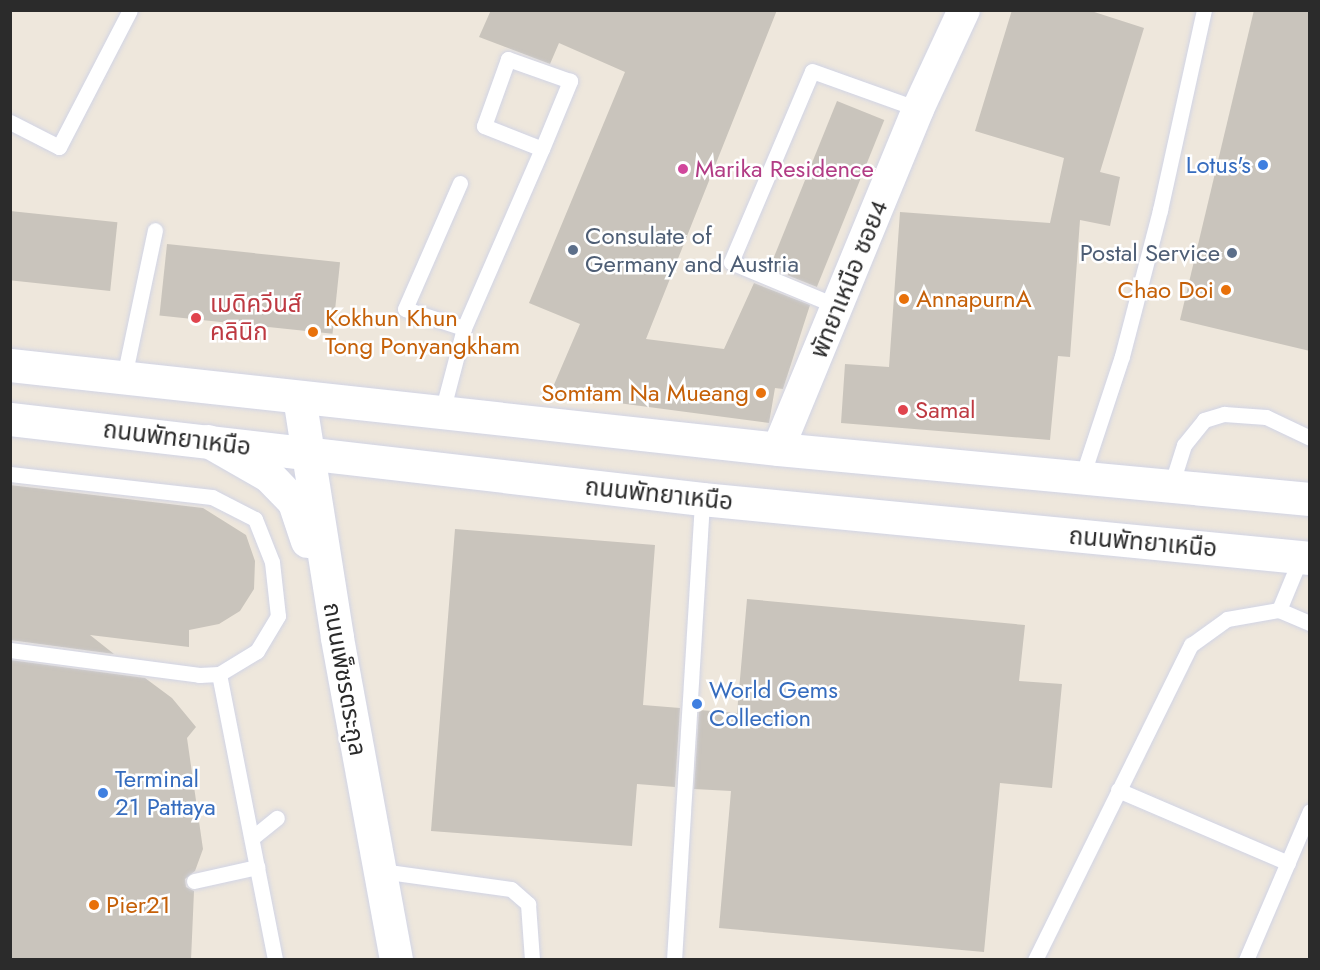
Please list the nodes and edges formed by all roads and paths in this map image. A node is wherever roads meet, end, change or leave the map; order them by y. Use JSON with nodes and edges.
{"nodes":[{"id":1,"x":130,"y":10,"type":"edge"},
{"id":2,"x":964,"y":10,"type":"edge"},
{"id":3,"x":1204,"y":10,"type":"edge"},
{"id":4,"x":918,"y":109,"type":"junction"},
{"id":5,"x":10,"y":122,"type":"edge"},
{"id":6,"x":542,"y":148,"type":"junction"},
{"id":7,"x":460,"y":183,"type":"dead end"},
{"id":8,"x":154,"y":230,"type":"dead end"},
{"id":9,"x":839,"y":307,"type":"junction"},
{"id":10,"x":464,"y":328,"type":"junction"},
{"id":11,"x":10,"y":365,"type":"edge"},
{"id":12,"x":124,"y":377,"type":"junction"},
{"id":13,"x":299,"y":397,"type":"junction"},
{"id":14,"x":442,"y":412,"type":"junction"},
{"id":15,"x":10,"y":419,"type":"edge"},
{"id":16,"x":1310,"y":438,"type":"edge"},
{"id":17,"x":208,"y":441,"type":"junction"},
{"id":18,"x":778,"y":449,"type":"junction"},
{"id":19,"x":308,"y":453,"type":"junction"},
{"id":20,"x":10,"y":474,"type":"edge"},
{"id":21,"x":1082,"y":477,"type":"junction"},
{"id":22,"x":1171,"y":486,"type":"junction"},
{"id":23,"x":702,"y":499,"type":"junction"},
{"id":24,"x":1310,"y":499,"type":"edge"},
{"id":25,"x":1305,"y":557,"type":"edge"},
{"id":26,"x":1279,"y":610,"type":"junction"},
{"id":27,"x":1310,"y":622,"type":"edge"},
{"id":28,"x":337,"y":638,"type":"junction"},
{"id":29,"x":10,"y":650,"type":"edge"},
{"id":30,"x":219,"y":674,"type":"junction"},
{"id":31,"x":1118,"y":790,"type":"junction"},
{"id":32,"x":1310,"y":811,"type":"edge"},
{"id":33,"x":277,"y":818,"type":"dead end"},
{"id":34,"x":252,"y":838,"type":"junction"},
{"id":35,"x":1288,"y":863,"type":"junction"},
{"id":36,"x":257,"y":867,"type":"junction"},
{"id":37,"x":381,"y":871,"type":"junction"},
{"id":38,"x":194,"y":881,"type":"dead end"},
{"id":39,"x":275,"y":960,"type":"edge"},
{"id":40,"x":396,"y":960,"type":"edge"},
{"id":41,"x":532,"y":960,"type":"edge"},
{"id":42,"x":674,"y":960,"type":"edge"},
{"id":43,"x":1035,"y":960,"type":"edge"},
{"id":44,"x":1246,"y":960,"type":"edge"}],
"edges":[{"from":1,"to":5,"type":"lane"},
{"from":2,"to":4,"type":"street","name":"พัทยาเหนือ ซอย4"},
{"from":3,"to":21,"type":"lane"},
{"from":4,"to":9,"type":"street","name":"พัทยาเหนือ ซอย4"},
{"from":4,"to":9,"type":"lane"},
{"from":6,"to":6,"type":"lane"},
{"from":6,"to":10,"type":"lane"},
{"from":7,"to":10,"type":"lane"},
{"from":8,"to":12,"type":"lane"},
{"from":9,"to":18,"type":"street","name":"พัทยาเหนือ ซอย4"},
{"from":10,"to":14,"type":"lane"},
{"from":11,"to":12,"type":"main road"},
{"from":12,"to":13,"type":"main road"},
{"from":13,"to":14,"type":"main road"},
{"from":13,"to":19,"type":"main road","name":"ถนนเพ็ชรตระกูล"},
{"from":14,"to":18,"type":"main road"},
{"from":15,"to":17,"type":"main road","name":"ถนนพัทยาเหนือ"},
{"from":16,"to":22,"type":"lane"},
{"from":17,"to":19,"type":"main road","name":"ถนนพัทยาเหนือ"},
{"from":17,"to":28,"type":"main road"},
{"from":18,"to":21,"type":"main road"},
{"from":19,"to":23,"type":"main road","name":"ถนนพัทยาเหนือ"},
{"from":19,"to":28,"type":"main road","name":"ถนนเพ็ชรตระกูล"},
{"from":20,"to":30,"type":"lane"},
{"from":21,"to":22,"type":"main road"},
{"from":22,"to":24,"type":"main road"},
{"from":23,"to":25,"type":"main road","name":"ถนนพัทยาเหนือ"},
{"from":23,"to":42,"type":"lane"},
{"from":25,"to":26,"type":"lane"},
{"from":26,"to":27,"type":"lane"},
{"from":26,"to":31,"type":"lane"},
{"from":28,"to":37,"type":"main road","name":"ถนนเพ็ชรตระกูล"},
{"from":29,"to":30,"type":"lane"},
{"from":30,"to":34,"type":"lane"},
{"from":31,"to":35,"type":"lane"},
{"from":31,"to":43,"type":"lane"},
{"from":32,"to":35,"type":"lane"},
{"from":33,"to":34,"type":"lane"},
{"from":34,"to":36,"type":"lane"},
{"from":35,"to":44,"type":"lane"},
{"from":36,"to":38,"type":"lane"},
{"from":36,"to":39,"type":"lane"},
{"from":37,"to":40,"type":"main road","name":"ถนนเพ็ชรตระกูล"},
{"from":37,"to":41,"type":"lane"}]}
